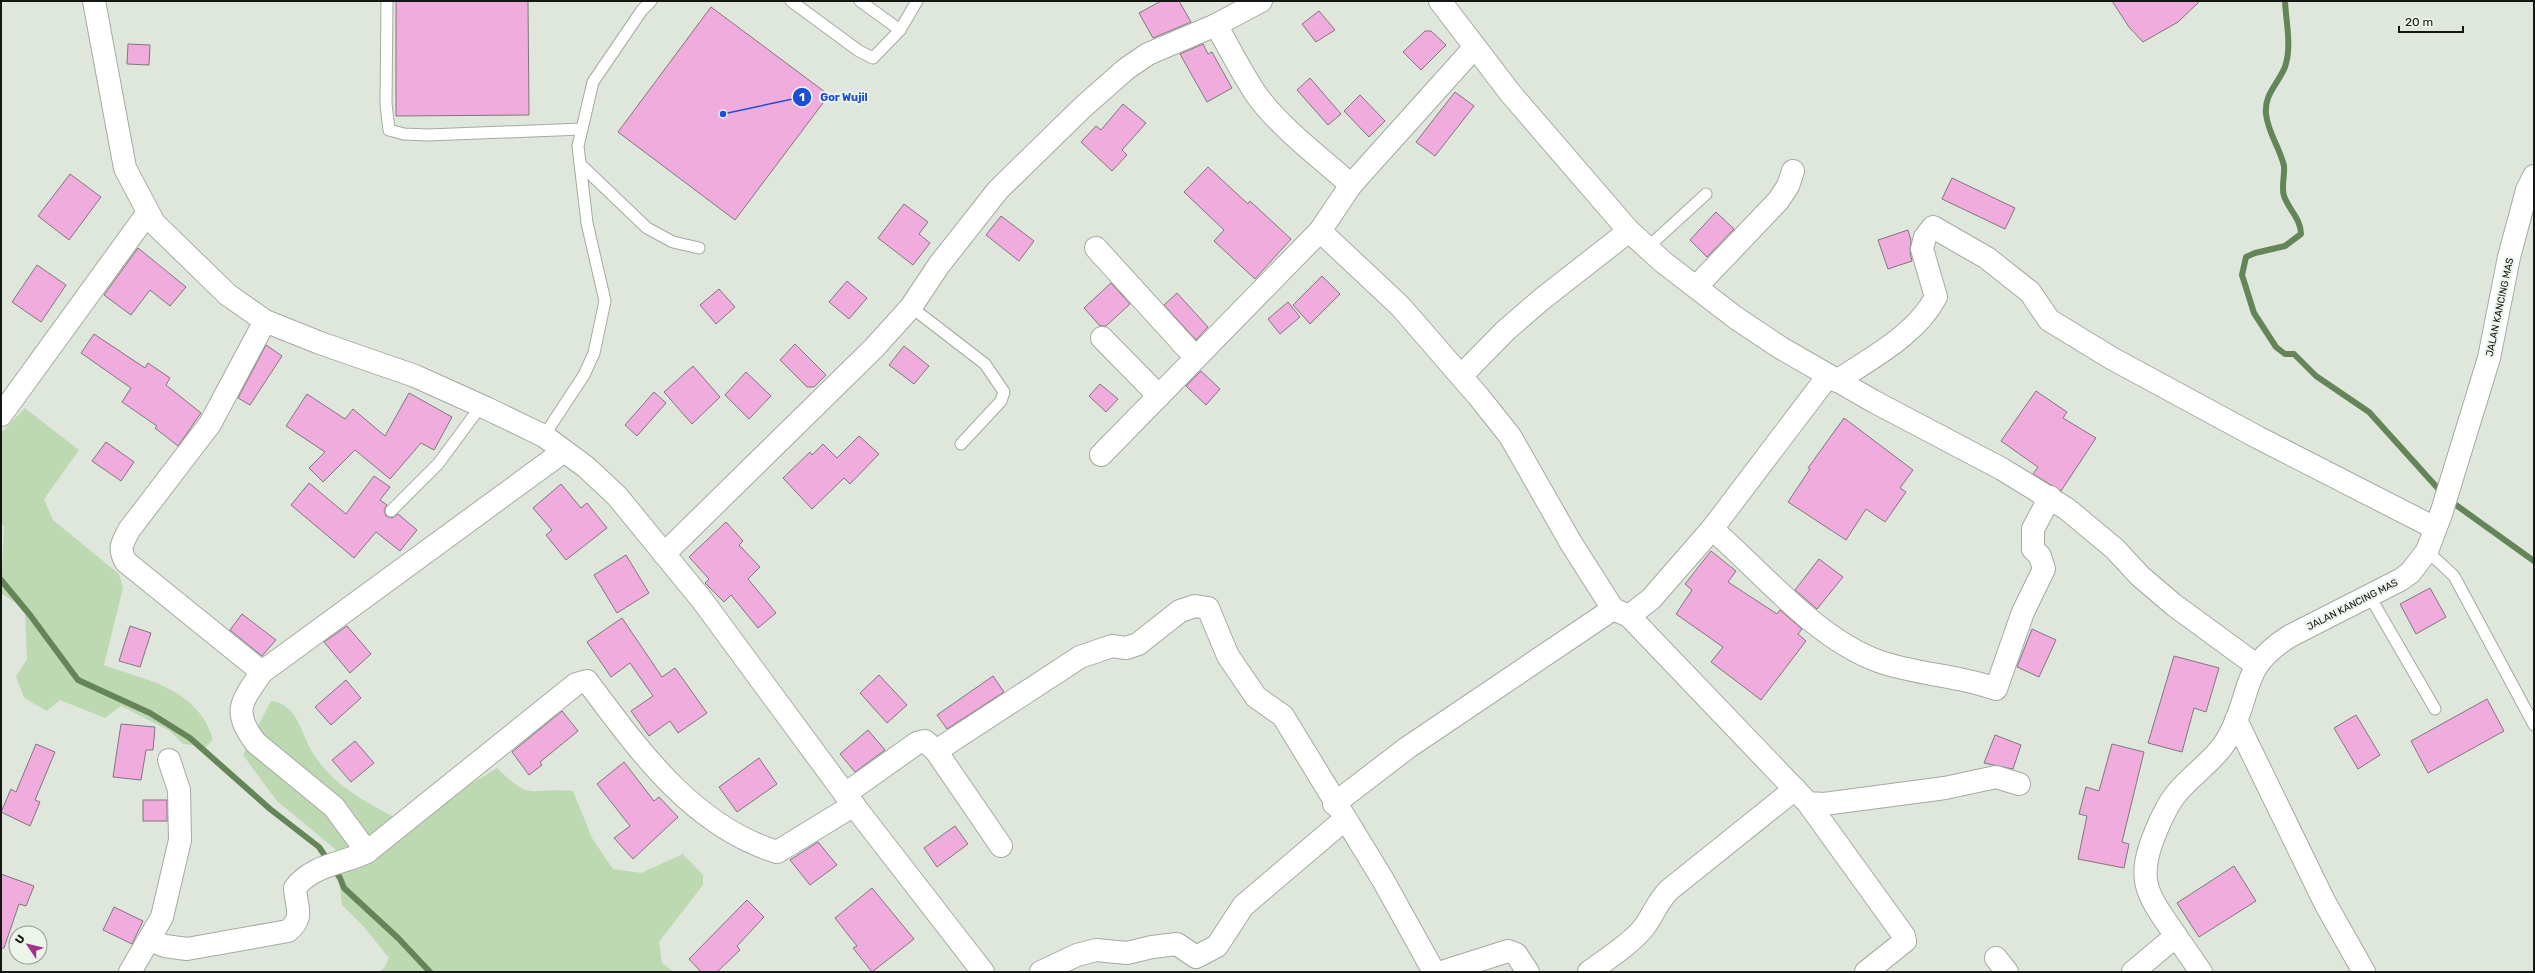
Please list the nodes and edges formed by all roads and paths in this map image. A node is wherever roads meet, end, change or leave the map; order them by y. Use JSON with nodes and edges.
{"nodes":[{"id":1,"x":94,"y":1,"type":"edge"},
{"id":2,"x":387,"y":1,"type":"edge"},
{"id":3,"x":651,"y":1,"type":"edge"},
{"id":4,"x":791,"y":1,"type":"edge"},
{"id":5,"x":860,"y":1,"type":"edge"},
{"id":6,"x":917,"y":1,"type":"edge"},
{"id":7,"x":1261,"y":1,"type":"edge"},
{"id":8,"x":1440,"y":1,"type":"edge"},
{"id":9,"x":1216,"y":25,"type":"junction"},
{"id":10,"x":900,"y":30,"type":"junction"},
{"id":11,"x":1474,"y":48,"type":"junction"},
{"id":12,"x":582,"y":128,"type":"junction"},
{"id":13,"x":580,"y":164,"type":"junction"},
{"id":14,"x":1793,"y":171,"type":"dead end"},
{"id":15,"x":2534,"y":176,"type":"edge"},
{"id":16,"x":1351,"y":186,"type":"junction"},
{"id":17,"x":1706,"y":194,"type":"dead end"},
{"id":18,"x":147,"y":214,"type":"junction"},
{"id":19,"x":1320,"y":231,"type":"junction"},
{"id":20,"x":1630,"y":231,"type":"junction"},
{"id":21,"x":699,"y":248,"type":"dead end"},
{"id":22,"x":1096,"y":248,"type":"dead end"},
{"id":23,"x":1647,"y":248,"type":"junction"},
{"id":24,"x":1696,"y":287,"type":"junction"},
{"id":25,"x":911,"y":307,"type":"junction"},
{"id":26,"x":265,"y":322,"type":"junction"},
{"id":27,"x":1102,"y":338,"type":"dead end"},
{"id":28,"x":1196,"y":358,"type":"junction"},
{"id":29,"x":1461,"y":376,"type":"junction"},
{"id":30,"x":1832,"y":379,"type":"junction"},
{"id":31,"x":1159,"y":396,"type":"junction"},
{"id":32,"x":481,"y":406,"type":"junction"},
{"id":33,"x":1,"y":415,"type":"edge"},
{"id":34,"x":544,"y":436,"type":"junction"},
{"id":35,"x":961,"y":444,"type":"dead end"},
{"id":36,"x":564,"y":451,"type":"junction"},
{"id":37,"x":1101,"y":455,"type":"dead end"},
{"id":38,"x":2050,"y":498,"type":"junction"},
{"id":39,"x":392,"y":511,"type":"dead end"},
{"id":40,"x":2438,"y":521,"type":"junction"},
{"id":41,"x":1712,"y":530,"type":"junction"},
{"id":42,"x":2427,"y":551,"type":"junction"},
{"id":43,"x":664,"y":554,"type":"junction"},
{"id":44,"x":2369,"y":595,"type":"junction"},
{"id":45,"x":1621,"y":612,"type":"junction"},
{"id":46,"x":2256,"y":664,"type":"junction"},
{"id":47,"x":262,"y":672,"type":"junction"},
{"id":48,"x":2435,"y":709,"type":"dead end"},
{"id":49,"x":2236,"y":720,"type":"junction"},
{"id":50,"x":2534,"y":725,"type":"edge"},
{"id":51,"x":936,"y":752,"type":"junction"},
{"id":52,"x":169,"y":760,"type":"dead end"},
{"id":53,"x":2019,"y":784,"type":"dead end"},
{"id":54,"x":1802,"y":796,"type":"junction"},
{"id":55,"x":849,"y":800,"type":"junction"},
{"id":56,"x":1339,"y":812,"type":"junction"},
{"id":57,"x":1001,"y":846,"type":"dead end"},
{"id":58,"x":358,"y":857,"type":"junction"},
{"id":59,"x":2176,"y":936,"type":"junction"},
{"id":60,"x":149,"y":940,"type":"junction"},
{"id":61,"x":130,"y":972,"type":"edge"},
{"id":62,"x":982,"y":972,"type":"edge"},
{"id":63,"x":1041,"y":972,"type":"edge"},
{"id":64,"x":1434,"y":972,"type":"edge"},
{"id":65,"x":1442,"y":972,"type":"edge"},
{"id":66,"x":1528,"y":972,"type":"edge"},
{"id":67,"x":1589,"y":972,"type":"edge"},
{"id":68,"x":1866,"y":972,"type":"edge"},
{"id":69,"x":2133,"y":972,"type":"edge"},
{"id":70,"x":2200,"y":972,"type":"edge"},
{"id":71,"x":2364,"y":972,"type":"edge"}],
"edges":[{"from":1,"to":18,"type":"street"},
{"from":2,"to":12,"type":"lane"},
{"from":3,"to":12,"type":"lane"},
{"from":4,"to":10,"type":"lane"},
{"from":5,"to":10,"type":"lane"},
{"from":6,"to":10,"type":"lane"},
{"from":7,"to":9,"type":"street"},
{"from":8,"to":11,"type":"street"},
{"from":9,"to":16,"type":"street"},
{"from":9,"to":25,"type":"street"},
{"from":11,"to":16,"type":"street"},
{"from":11,"to":20,"type":"street"},
{"from":12,"to":13,"type":"lane"},
{"from":13,"to":21,"type":"lane"},
{"from":13,"to":34,"type":"lane"},
{"from":14,"to":24,"type":"street"},
{"from":15,"to":40,"type":"street","name":"JALAN KANCING MAS"},
{"from":16,"to":19,"type":"street"},
{"from":17,"to":23,"type":"lane"},
{"from":18,"to":26,"type":"street"},
{"from":18,"to":33,"type":"street"},
{"from":19,"to":28,"type":"street"},
{"from":19,"to":29,"type":"street"},
{"from":20,"to":23,"type":"street"},
{"from":20,"to":29,"type":"street"},
{"from":22,"to":28,"type":"street"},
{"from":23,"to":24,"type":"street"},
{"from":24,"to":30,"type":"street"},
{"from":25,"to":35,"type":"lane"},
{"from":25,"to":43,"type":"street"},
{"from":26,"to":32,"type":"street"},
{"from":26,"to":47,"type":"street"},
{"from":27,"to":31,"type":"street"},
{"from":28,"to":31,"type":"street"},
{"from":29,"to":45,"type":"street"},
{"from":30,"to":38,"type":"street"},
{"from":30,"to":40,"type":"street"},
{"from":30,"to":41,"type":"street"},
{"from":31,"to":37,"type":"street"},
{"from":32,"to":34,"type":"street"},
{"from":32,"to":39,"type":"lane"},
{"from":34,"to":36,"type":"street"},
{"from":36,"to":43,"type":"street"},
{"from":36,"to":47,"type":"street"},
{"from":38,"to":41,"type":"street"},
{"from":38,"to":46,"type":"street"},
{"from":40,"to":42,"type":"street","name":"JALAN KANCING MAS"},
{"from":41,"to":45,"type":"street"},
{"from":42,"to":44,"type":"street","name":"JALAN KANCING MAS"},
{"from":42,"to":50,"type":"lane"},
{"from":43,"to":55,"type":"street"},
{"from":44,"to":46,"type":"street","name":"JALAN KANCING MAS"},
{"from":44,"to":48,"type":"lane"},
{"from":45,"to":54,"type":"street"},
{"from":45,"to":56,"type":"street"},
{"from":46,"to":49,"type":"street","name":"JALAN KANCING MAS"},
{"from":47,"to":58,"type":"street"},
{"from":49,"to":59,"type":"street","name":"JALAN KANCING MAS"},
{"from":49,"to":71,"type":"street"},
{"from":51,"to":55,"type":"street"},
{"from":51,"to":56,"type":"street"},
{"from":51,"to":57,"type":"street"},
{"from":52,"to":60,"type":"street"},
{"from":53,"to":54,"type":"street"},
{"from":54,"to":67,"type":"street"},
{"from":54,"to":68,"type":"street"},
{"from":55,"to":58,"type":"street"},
{"from":55,"to":62,"type":"street"},
{"from":56,"to":63,"type":"street"},
{"from":56,"to":64,"type":"street"},
{"from":58,"to":60,"type":"street"},
{"from":59,"to":69,"type":"street"},
{"from":59,"to":70,"type":"street","name":"JALAN KANCING MAS"},
{"from":60,"to":61,"type":"street"},
{"from":65,"to":66,"type":"street"}]}
